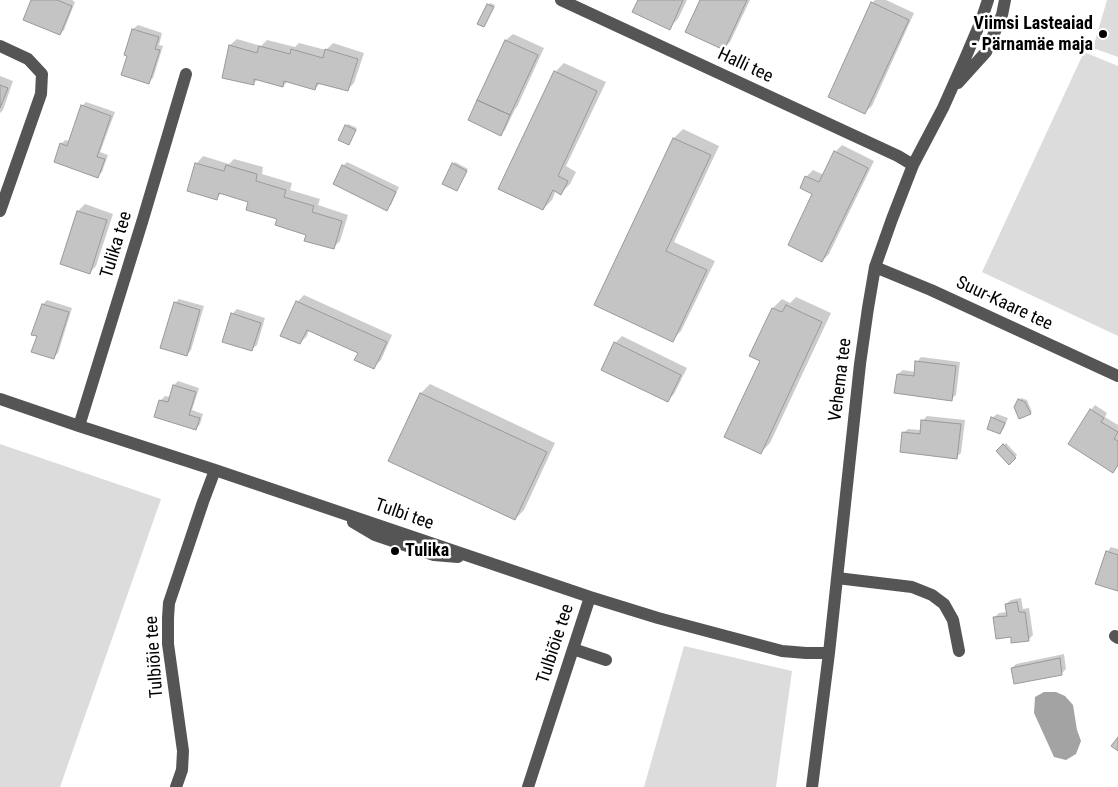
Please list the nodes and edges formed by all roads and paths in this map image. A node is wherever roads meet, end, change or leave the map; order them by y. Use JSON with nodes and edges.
{"nodes":[{"id":1,"x":561,"y":0,"type":"edge"},
{"id":2,"x":988,"y":0,"type":"edge"},
{"id":3,"x":1005,"y":0,"type":"edge"},
{"id":4,"x":0,"y":46,"type":"edge"},
{"id":5,"x":186,"y":74,"type":"dead end"},
{"id":6,"x":950,"y":92,"type":"junction"},
{"id":7,"x":913,"y":165,"type":"junction"},
{"id":8,"x":0,"y":211,"type":"edge"},
{"id":9,"x":875,"y":267,"type":"junction"},
{"id":10,"x":1118,"y":376,"type":"edge"},
{"id":11,"x":0,"y":399,"type":"edge"},
{"id":12,"x":79,"y":426,"type":"junction"},
{"id":13,"x":215,"y":470,"type":"junction"},
{"id":14,"x":837,"y":578,"type":"junction"},
{"id":15,"x":590,"y":597,"type":"junction"},
{"id":16,"x":573,"y":648,"type":"junction"},
{"id":17,"x":959,"y":651,"type":"dead end"},
{"id":18,"x":829,"y":653,"type":"junction"},
{"id":19,"x":606,"y":660,"type":"dead end"},
{"id":20,"x":176,"y":787,"type":"edge"},
{"id":21,"x":528,"y":787,"type":"edge"},
{"id":22,"x":812,"y":787,"type":"edge"}],
"edges":[{"from":1,"to":7,"type":"street","name":"Halli tee"},
{"from":2,"to":6,"type":"street","name":"Vehema tee"},
{"from":3,"to":6,"type":"street"},
{"from":4,"to":8,"type":"street"},
{"from":5,"to":12,"type":"street","name":"Tulika tee"},
{"from":6,"to":7,"type":"street","name":"Vehema tee"},
{"from":7,"to":9,"type":"street","name":"Vehema tee"},
{"from":9,"to":10,"type":"street","name":"Suur-Kaare tee"},
{"from":9,"to":14,"type":"street","name":"Vehema tee"},
{"from":11,"to":12,"type":"street","name":"Tulbi tee"},
{"from":12,"to":13,"type":"street","name":"Tulbi tee"},
{"from":13,"to":15,"type":"street","name":"Tulbi tee"},
{"from":13,"to":20,"type":"street","name":"Tulbiõie tee"},
{"from":14,"to":17,"type":"street"},
{"from":14,"to":18,"type":"street","name":"Vehema tee"},
{"from":15,"to":16,"type":"street","name":"Tulbiõie tee"},
{"from":15,"to":18,"type":"street","name":"Tulbi tee"},
{"from":16,"to":19,"type":"street"},
{"from":16,"to":21,"type":"street","name":"Tulbiõie tee"},
{"from":18,"to":22,"type":"street","name":"Vehema tee"}]}
